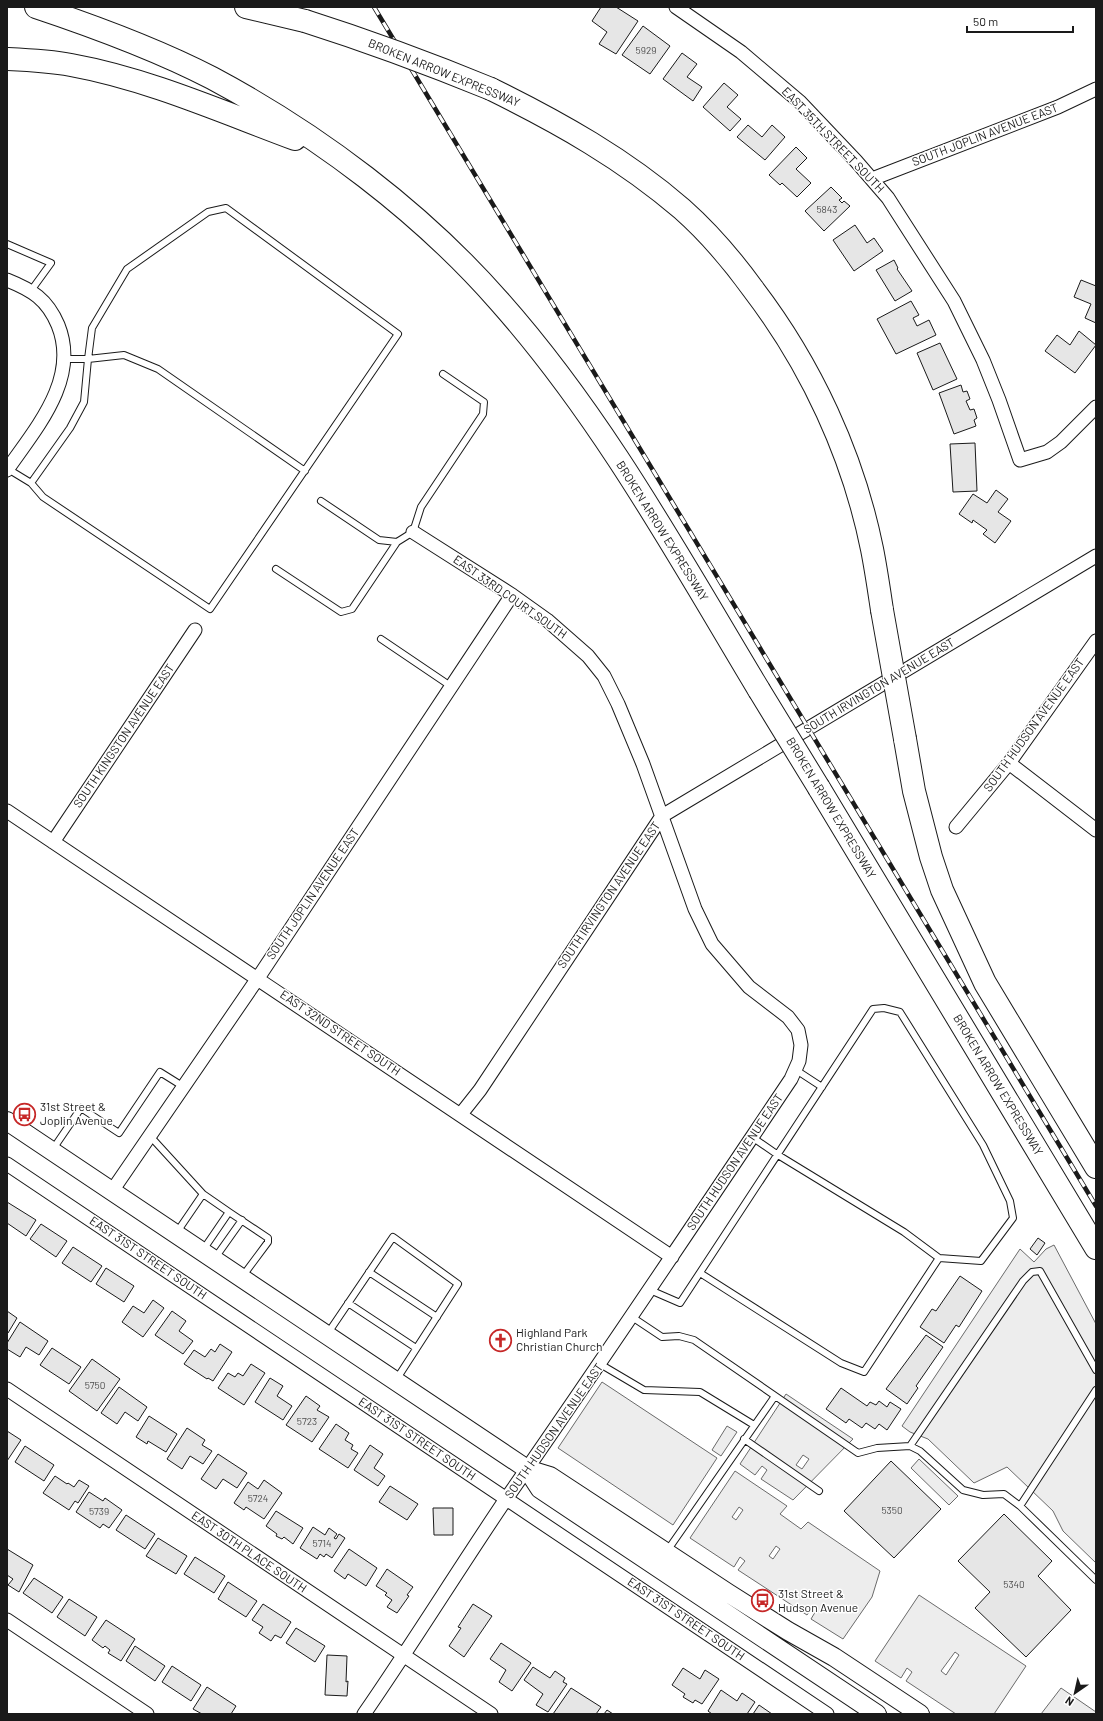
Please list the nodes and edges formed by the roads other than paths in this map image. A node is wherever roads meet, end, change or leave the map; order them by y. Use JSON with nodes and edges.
{"nodes":[{"id":1,"x":36,"y":7,"type":"edge"},
{"id":2,"x":246,"y":7,"type":"edge"},
{"id":3,"x":676,"y":7,"type":"edge"},
{"id":4,"x":7,"y":59,"type":"edge"},
{"id":5,"x":1096,"y":89,"type":"edge"},
{"id":6,"x":334,"y":153,"type":"junction"},
{"id":7,"x":872,"y":179,"type":"junction"},
{"id":8,"x":7,"y":244,"type":"edge"},
{"id":9,"x":7,"y":280,"type":"edge"},
{"id":10,"x":30,"y":292,"type":"junction"},
{"id":11,"x":65,"y":359,"type":"junction"},
{"id":12,"x":88,"y":359,"type":"junction"},
{"id":13,"x":443,"y":374,"type":"dead end"},
{"id":14,"x":1096,"y":407,"type":"edge"},
{"id":15,"x":7,"y":470,"type":"edge"},
{"id":16,"x":305,"y":472,"type":"junction"},
{"id":17,"x":31,"y":483,"type":"junction"},
{"id":18,"x":321,"y":501,"type":"dead end"},
{"id":19,"x":413,"y":532,"type":"junction"},
{"id":20,"x":397,"y":542,"type":"junction"},
{"id":21,"x":1096,"y":556,"type":"edge"},
{"id":22,"x":276,"y":569,"type":"dead end"},
{"id":23,"x":512,"y":596,"type":"junction"},
{"id":24,"x":195,"y":630,"type":"dead end"},
{"id":25,"x":381,"y":639,"type":"dead end"},
{"id":26,"x":1096,"y":641,"type":"edge"},
{"id":27,"x":452,"y":687,"type":"junction"},
{"id":28,"x":1009,"y":763,"type":"junction"},
{"id":29,"x":7,"y":811,"type":"edge"},
{"id":30,"x":662,"y":816,"type":"junction"},
{"id":31,"x":956,"y":827,"type":"dead end"},
{"id":32,"x":1096,"y":830,"type":"edge"},
{"id":33,"x":53,"y":842,"type":"junction"},
{"id":34,"x":258,"y":978,"type":"junction"},
{"id":35,"x":801,"y":1045,"type":"joint"},
{"id":36,"x":796,"y":1070,"type":"junction"},
{"id":37,"x":184,"y":1087,"type":"junction"},
{"id":38,"x":822,"y":1087,"type":"junction"},
{"id":39,"x":461,"y":1114,"type":"junction"},
{"id":40,"x":7,"y":1121,"type":"edge"},
{"id":41,"x":150,"y":1136,"type":"junction"},
{"id":42,"x":752,"y":1137,"type":"junction"},
{"id":43,"x":52,"y":1151,"type":"junction"},
{"id":44,"x":778,"y":1155,"type":"junction"},
{"id":45,"x":7,"y":1164,"type":"edge"},
{"id":46,"x":1096,"y":1168,"type":"edge"},
{"id":47,"x":112,"y":1191,"type":"junction"},
{"id":48,"x":203,"y":1194,"type":"junction"},
{"id":49,"x":228,"y":1212,"type":"junction"},
{"id":50,"x":242,"y":1220,"type":"junction"},
{"id":51,"x":176,"y":1234,"type":"junction"},
{"id":52,"x":1096,"y":1248,"type":"edge"},
{"id":53,"x":208,"y":1256,"type":"junction"},
{"id":54,"x":672,"y":1257,"type":"junction"},
{"id":55,"x":939,"y":1258,"type":"junction"},
{"id":56,"x":368,"y":1272,"type":"junction"},
{"id":57,"x":700,"y":1273,"type":"junction"},
{"id":58,"x":242,"y":1278,"type":"junction"},
{"id":59,"x":650,"y":1290,"type":"junction"},
{"id":60,"x":348,"y":1303,"type":"junction"},
{"id":61,"x":436,"y":1317,"type":"junction"},
{"id":62,"x":632,"y":1317,"type":"junction"},
{"id":63,"x":326,"y":1335,"type":"junction"},
{"id":64,"x":416,"y":1348,"type":"junction"},
{"id":65,"x":600,"y":1364,"type":"junction"},
{"id":66,"x":1096,"y":1370,"type":"edge"},
{"id":67,"x":395,"y":1381,"type":"junction"},
{"id":68,"x":7,"y":1389,"type":"edge"},
{"id":69,"x":1096,"y":1390,"type":"edge"},
{"id":70,"x":775,"y":1396,"type":"junction"},
{"id":71,"x":754,"y":1425,"type":"junction"},
{"id":72,"x":744,"y":1439,"type":"junction"},
{"id":73,"x":910,"y":1446,"type":"junction"},
{"id":74,"x":527,"y":1469,"type":"junction"},
{"id":75,"x":819,"y":1491,"type":"dead end"},
{"id":76,"x":506,"y":1499,"type":"junction"},
{"id":77,"x":1020,"y":1506,"type":"junction"},
{"id":78,"x":666,"y":1553,"type":"junction"},
{"id":79,"x":1096,"y":1580,"type":"edge"},
{"id":80,"x":7,"y":1620,"type":"edge"},
{"id":81,"x":404,"y":1656,"type":"junction"},
{"id":82,"x":147,"y":1714,"type":"edge"},
{"id":83,"x":364,"y":1714,"type":"edge"},
{"id":84,"x":491,"y":1714,"type":"edge"},
{"id":85,"x":827,"y":1714,"type":"edge"},
{"id":86,"x":877,"y":1714,"type":"edge"},
{"id":87,"x":920,"y":1714,"type":"edge"}],
"edges":[{"from":1,"to":6,"type":"highway","name":"BROKEN ARROW EXPRESSWAY"},
{"from":2,"to":46,"type":"highway","name":"BROKEN ARROW EXPRESSWAY","bridge":true},
{"from":3,"to":7,"type":"street","name":"EAST 35TH STREET SOUTH"},
{"from":4,"to":6,"type":"highway"},
{"from":5,"to":7,"type":"street","name":"SOUTH JOPLIN AVENUE EAST"},
{"from":6,"to":52,"type":"highway","name":"BROKEN ARROW EXPRESSWAY","bridge":true},
{"from":7,"to":14,"type":"street","name":"EAST 35TH STREET SOUTH"},
{"from":8,"to":10,"type":"lane"},
{"from":9,"to":10,"type":"street"},
{"from":10,"to":11,"type":"street"},
{"from":11,"to":12,"type":"lane"},
{"from":11,"to":15,"type":"street"},
{"from":12,"to":16,"type":"lane"},
{"from":12,"to":16,"type":"lane"},
{"from":12,"to":17,"type":"lane"},
{"from":13,"to":19,"type":"lane"},
{"from":15,"to":17,"type":"lane"},
{"from":16,"to":17,"type":"lane"},
{"from":18,"to":20,"type":"lane"},
{"from":19,"to":20,"type":"lane"},
{"from":19,"to":23,"type":"street","name":"EAST 33RD COURT SOUTH"},
{"from":20,"to":22,"type":"lane"},
{"from":21,"to":30,"type":"street","name":"SOUTH IRVINGTON AVENUE EAST"},
{"from":23,"to":27,"type":"street","name":"SOUTH JOPLIN AVENUE EAST"},
{"from":23,"to":30,"type":"street","name":"EAST 33RD COURT SOUTH"},
{"from":24,"to":33,"type":"street","name":"SOUTH KINGSTON AVENUE EAST"},
{"from":25,"to":27,"type":"lane"},
{"from":26,"to":28,"type":"street","name":"SOUTH HUDSON AVENUE EAST"},
{"from":27,"to":34,"type":"street","name":"SOUTH JOPLIN AVENUE EAST"},
{"from":28,"to":31,"type":"street","name":"SOUTH HUDSON AVENUE EAST"},
{"from":28,"to":32,"type":"street"},
{"from":29,"to":33,"type":"street","name":"EAST 32ND STREET SOUTH"},
{"from":30,"to":35,"type":"street","name":"EAST 33RD COURT SOUTH"},
{"from":30,"to":39,"type":"street","name":"SOUTH IRVINGTON AVENUE EAST"},
{"from":33,"to":34,"type":"street","name":"EAST 32ND STREET SOUTH"},
{"from":34,"to":37,"type":"street","name":"SOUTH JOPLIN AVENUE EAST"},
{"from":34,"to":39,"type":"street","name":"EAST 32ND STREET SOUTH"},
{"from":35,"to":36,"type":"street","name":"SOUTH HUDSON AVENUE EAST"},
{"from":36,"to":38,"type":"lane"},
{"from":36,"to":42,"type":"street","name":"SOUTH HUDSON AVENUE EAST"},
{"from":37,"to":41,"type":"street","name":"SOUTH JOPLIN AVENUE EAST"},
{"from":37,"to":43,"type":"lane"},
{"from":38,"to":44,"type":"lane"},
{"from":38,"to":55,"type":"lane"},
{"from":39,"to":54,"type":"street","name":"EAST 32ND STREET SOUTH"},
{"from":40,"to":43,"type":"main road"},
{"from":41,"to":47,"type":"street","name":"SOUTH JOPLIN AVENUE EAST"},
{"from":41,"to":48,"type":"lane"},
{"from":42,"to":44,"type":"lane"},
{"from":42,"to":54,"type":"street","name":"SOUTH HUDSON AVENUE EAST"},
{"from":43,"to":47,"type":"main road"},
{"from":44,"to":55,"type":"lane"},
{"from":44,"to":57,"type":"lane"},
{"from":45,"to":76,"type":"street","name":"EAST 31ST STREET SOUTH"},
{"from":47,"to":51,"type":"main road"},
{"from":48,"to":49,"type":"lane"},
{"from":48,"to":51,"type":"lane"},
{"from":49,"to":50,"type":"lane"},
{"from":49,"to":53,"type":"lane"},
{"from":50,"to":53,"type":"lane"},
{"from":50,"to":58,"type":"lane"},
{"from":51,"to":53,"type":"main road"},
{"from":53,"to":58,"type":"main road"},
{"from":54,"to":59,"type":"street","name":"SOUTH HUDSON AVENUE EAST"},
{"from":55,"to":57,"type":"lane"},
{"from":56,"to":60,"type":"lane"},
{"from":56,"to":61,"type":"lane"},
{"from":56,"to":61,"type":"lane"},
{"from":57,"to":59,"type":"lane"},
{"from":58,"to":63,"type":"main road"},
{"from":59,"to":62,"type":"street","name":"SOUTH HUDSON AVENUE EAST"},
{"from":60,"to":63,"type":"lane"},
{"from":60,"to":64,"type":"lane"},
{"from":61,"to":64,"type":"lane"},
{"from":62,"to":65,"type":"street","name":"SOUTH HUDSON AVENUE EAST"},
{"from":62,"to":70,"type":"lane"},
{"from":63,"to":67,"type":"main road"},
{"from":64,"to":67,"type":"lane"},
{"from":65,"to":71,"type":"lane"},
{"from":65,"to":74,"type":"street","name":"SOUTH HUDSON AVENUE EAST"},
{"from":66,"to":73,"type":"lane"},
{"from":67,"to":74,"type":"main road"},
{"from":68,"to":81,"type":"street","name":"EAST 30TH PLACE SOUTH"},
{"from":69,"to":77,"type":"lane"},
{"from":70,"to":71,"type":"lane"},
{"from":70,"to":73,"type":"lane"},
{"from":71,"to":72,"type":"lane"},
{"from":72,"to":75,"type":"lane"},
{"from":72,"to":78,"type":"lane"},
{"from":73,"to":77,"type":"lane"},
{"from":74,"to":76,"type":"street","name":"SOUTH HUDSON AVENUE EAST"},
{"from":74,"to":78,"type":"main road"},
{"from":74,"to":86,"type":"main road"},
{"from":76,"to":81,"type":"street","name":"SOUTH HUDSON AVENUE EAST"},
{"from":76,"to":85,"type":"street","name":"EAST 31ST STREET SOUTH"},
{"from":77,"to":79,"type":"lane"},
{"from":78,"to":87,"type":"main road"},
{"from":80,"to":82,"type":"street"},
{"from":81,"to":83,"type":"street","name":"SOUTH HUDSON AVENUE EAST"},
{"from":81,"to":84,"type":"street","name":"EAST 30TH PLACE SOUTH"}]}
